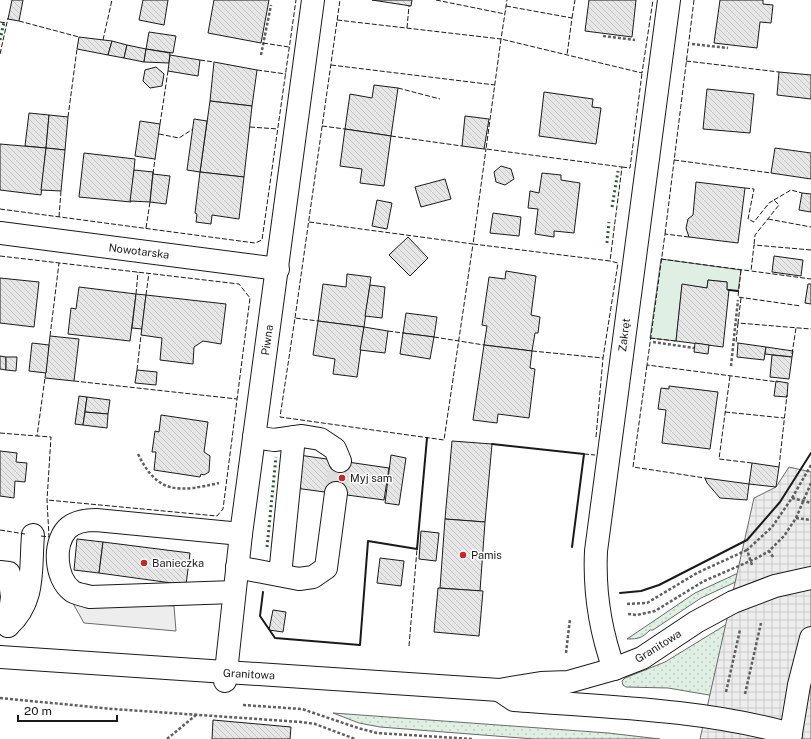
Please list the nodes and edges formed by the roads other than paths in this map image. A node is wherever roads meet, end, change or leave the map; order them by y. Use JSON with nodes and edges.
{"nodes":[{"id":1,"x":313,"y":0,"type":"edge"},
{"id":2,"x":669,"y":0,"type":"edge"},
{"id":3,"x":0,"y":233,"type":"edge"},
{"id":4,"x":278,"y":269,"type":"junction"},
{"id":5,"x":254,"y":437,"type":"junction"},
{"id":6,"x":294,"y":437,"type":"junction"},
{"id":7,"x":340,"y":461,"type":"tunnel mouth"},
{"id":8,"x":336,"y":494,"type":"tunnel mouth"},
{"id":9,"x":241,"y":534,"type":"junction"},
{"id":10,"x":33,"y":535,"type":"dead end"},
{"id":11,"x":237,"y":567,"type":"junction"},
{"id":12,"x":3,"y":568,"type":"edge"},
{"id":13,"x":280,"y":575,"type":"junction"},
{"id":14,"x":811,"y":578,"type":"edge"},
{"id":15,"x":234,"y":592,"type":"junction"},
{"id":16,"x":6,"y":597,"type":"edge"},
{"id":17,"x":8,"y":626,"type":"junction"},
{"id":18,"x":811,"y":638,"type":"edge"},
{"id":19,"x":3,"y":657,"type":"edge"},
{"id":20,"x":614,"y":669,"type":"junction"},
{"id":21,"x":225,"y":677,"type":"junction"},
{"id":22,"x":499,"y":690,"type":"junction"},
{"id":23,"x":795,"y":737,"type":"edge"}],
"edges":[{"from":1,"to":4,"type":"street","name":"Piwna"},
{"from":2,"to":20,"type":"street","name":"Zakręt"},
{"from":3,"to":4,"type":"street","name":"Nowotarska"},
{"from":4,"to":5,"type":"street","name":"Piwna"},
{"from":5,"to":6,"type":"street"},
{"from":5,"to":9,"type":"street","name":"Piwna"},
{"from":6,"to":7,"type":"street"},
{"from":6,"to":13,"type":"street"},
{"from":8,"to":13,"type":"street"},
{"from":9,"to":11,"type":"street","name":"Piwna"},
{"from":9,"to":15,"type":"street"},
{"from":10,"to":17,"type":"street"},
{"from":11,"to":13,"type":"street"},
{"from":11,"to":15,"type":"street","name":"Piwna"},
{"from":12,"to":16,"type":"street"},
{"from":14,"to":20,"type":"street","name":"Granitowa"},
{"from":15,"to":21,"type":"street","name":"Piwna"},
{"from":16,"to":17,"type":"street"},
{"from":17,"to":19,"type":"street"},
{"from":18,"to":23,"type":"street"},
{"from":19,"to":21,"type":"street","name":"Granitowa"},
{"from":20,"to":22,"type":"street","name":"Granitowa"},
{"from":21,"to":22,"type":"street","name":"Granitowa"},
{"from":22,"to":23,"type":"street","name":"Granitowa"}]}
